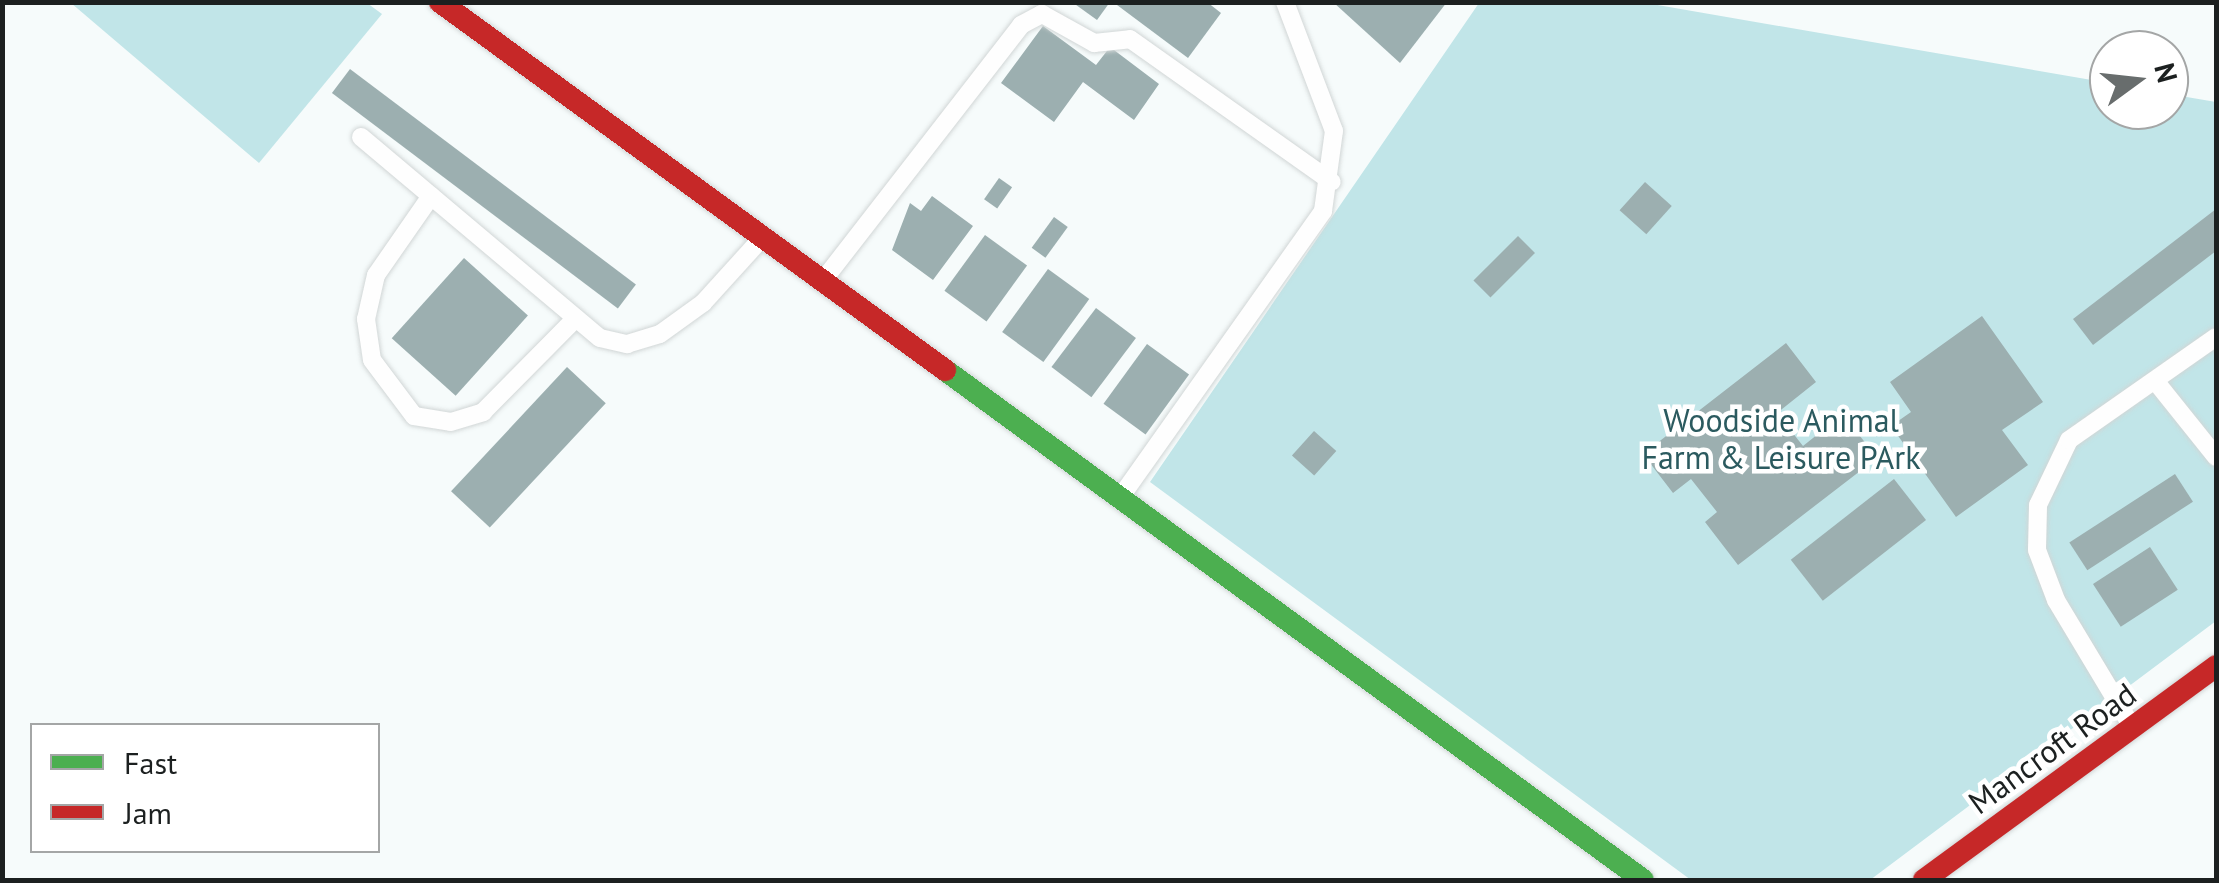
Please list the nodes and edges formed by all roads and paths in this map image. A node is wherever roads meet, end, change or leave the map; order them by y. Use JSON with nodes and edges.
{"nodes":[{"id":1,"x":440,"y":2,"type":"edge"},
{"id":2,"x":1285,"y":2,"type":"edge"},
{"id":3,"x":360,"y":137,"type":"dead end"},
{"id":4,"x":1332,"y":182,"type":"junction"},
{"id":5,"x":432,"y":196,"type":"junction"},
{"id":6,"x":762,"y":238,"type":"junction"},
{"id":7,"x":822,"y":282,"type":"junction"},
{"id":8,"x":576,"y":318,"type":"junction"},
{"id":9,"x":2216,"y":337,"type":"edge"},
{"id":10,"x":2156,"y":382,"type":"junction"},
{"id":11,"x":2216,"y":460,"type":"edge"},
{"id":12,"x":1119,"y":499,"type":"junction"},
{"id":13,"x":2216,"y":666,"type":"edge"},
{"id":14,"x":2134,"y":729,"type":"junction"},
{"id":15,"x":1643,"y":880,"type":"edge"},
{"id":16,"x":1924,"y":880,"type":"edge"}],
"edges":[{"from":1,"to":6,"type":"main road"},
{"from":2,"to":4,"type":"lane"},
{"from":3,"to":5,"type":"lane"},
{"from":4,"to":7,"type":"lane"},
{"from":4,"to":12,"type":"lane"},
{"from":5,"to":8,"type":"lane"},
{"from":5,"to":8,"type":"lane"},
{"from":6,"to":7,"type":"main road"},
{"from":6,"to":8,"type":"lane"},
{"from":7,"to":12,"type":"main road"},
{"from":9,"to":10,"type":"lane"},
{"from":10,"to":11,"type":"lane"},
{"from":10,"to":14,"type":"lane"},
{"from":12,"to":15,"type":"main road"},
{"from":13,"to":14,"type":"main road","name":"Mancroft Road"},
{"from":14,"to":16,"type":"main road","name":"Mancroft Road"}]}
